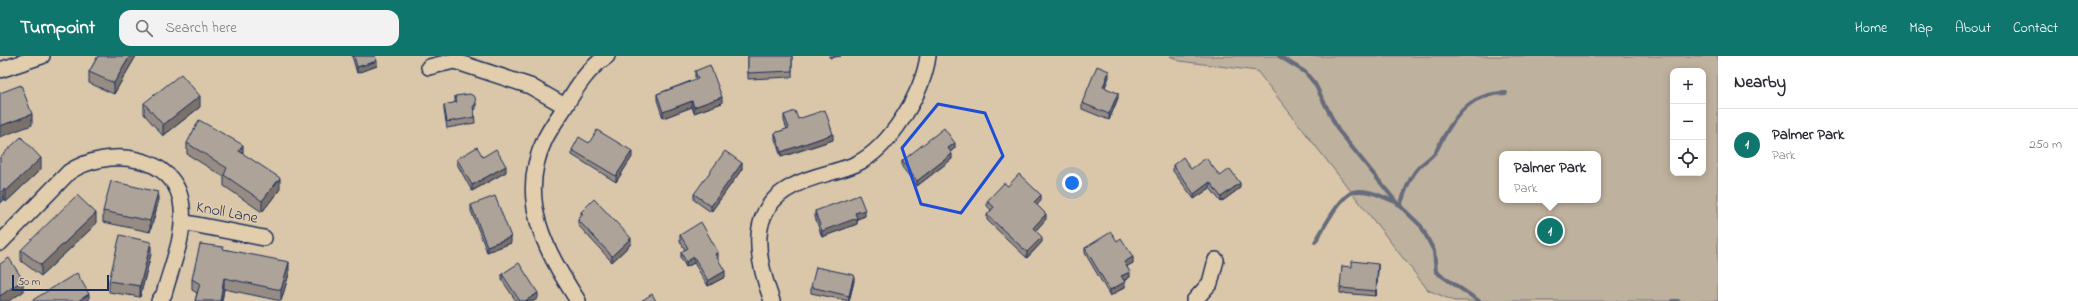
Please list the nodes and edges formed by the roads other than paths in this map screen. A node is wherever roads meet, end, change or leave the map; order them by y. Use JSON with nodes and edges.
{"nodes":[{"id":1,"x":42,"y":56,"type":"edge"},
{"id":2,"x":606,"y":56,"type":"edge"},
{"id":3,"x":928,"y":56,"type":"edge"},
{"id":4,"x":429,"y":67,"type":"dead end"},
{"id":5,"x":0,"y":70,"type":"edge"},
{"id":6,"x":565,"y":106,"type":"junction"},
{"id":7,"x":182,"y":222,"type":"junction"},
{"id":8,"x":264,"y":238,"type":"dead end"},
{"id":9,"x":0,"y":244,"type":"edge"},
{"id":10,"x":1216,"y":260,"type":"dead end"},
{"id":11,"x":159,"y":301,"type":"edge"},
{"id":12,"x":578,"y":301,"type":"edge"},
{"id":13,"x":772,"y":301,"type":"edge"},
{"id":14,"x":1194,"y":301,"type":"edge"}],
"edges":[{"from":1,"to":5,"type":"street"},
{"from":2,"to":6,"type":"street"},
{"from":3,"to":13,"type":"street"},
{"from":4,"to":6,"type":"street"},
{"from":6,"to":12,"type":"street"},
{"from":7,"to":8,"type":"street","name":"Knoll Lane"},
{"from":7,"to":9,"type":"street","name":"Knoll Lane"},
{"from":7,"to":11,"type":"street","name":"Knoll Lane"},
{"from":10,"to":14,"type":"street"}]}
